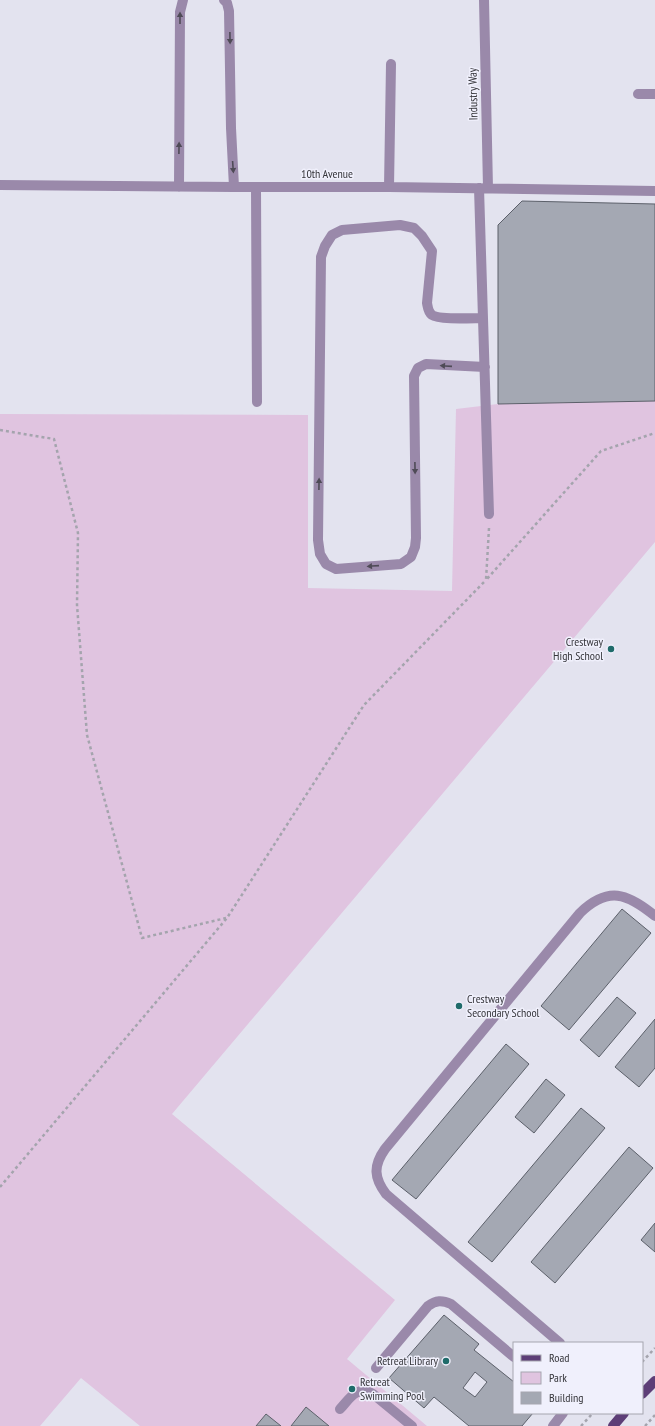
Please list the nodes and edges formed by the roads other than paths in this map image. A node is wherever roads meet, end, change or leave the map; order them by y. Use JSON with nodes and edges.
{"nodes":[{"id":1,"x":183,"y":0,"type":"edge"},
{"id":2,"x":224,"y":0,"type":"edge"},
{"id":3,"x":484,"y":0,"type":"edge"},
{"id":4,"x":391,"y":64,"type":"dead end"},
{"id":5,"x":638,"y":94,"type":"dead end"},
{"id":6,"x":655,"y":94,"type":"edge"},
{"id":7,"x":0,"y":185,"type":"edge"},
{"id":8,"x":179,"y":187,"type":"junction"},
{"id":9,"x":256,"y":187,"type":"junction"},
{"id":10,"x":389,"y":187,"type":"junction"},
{"id":11,"x":234,"y":188,"type":"junction"},
{"id":12,"x":484,"y":188,"type":"junction"},
{"id":13,"x":655,"y":191,"type":"edge"},
{"id":14,"x":483,"y":318,"type":"junction"},
{"id":15,"x":485,"y":368,"type":"junction"},
{"id":16,"x":256,"y":402,"type":"dead end"},
{"id":17,"x":490,"y":514,"type":"road end"},
{"id":18,"x":655,"y":916,"type":"edge"},
{"id":19,"x":559,"y":1342,"type":"edge"},
{"id":20,"x":513,"y":1356,"type":"edge"},
{"id":21,"x":376,"y":1368,"type":"dead end"},
{"id":22,"x":655,"y":1380,"type":"edge"},
{"id":23,"x":643,"y":1393,"type":"edge"},
{"id":24,"x":340,"y":1409,"type":"dead end"},
{"id":25,"x":562,"y":1414,"type":"edge"},
{"id":26,"x":623,"y":1414,"type":"edge"},
{"id":27,"x":412,"y":1426,"type":"edge"},
{"id":28,"x":553,"y":1426,"type":"edge"},
{"id":29,"x":614,"y":1426,"type":"edge"}],
"edges":[{"from":8,"to":1,"type":"street","one_way":true},
{"from":2,"to":11,"type":"street","one_way":true},
{"from":3,"to":12,"type":"street","name":"Industry Way"},
{"from":4,"to":10,"type":"street"},
{"from":5,"to":6,"type":"street"},
{"from":7,"to":8,"type":"street","name":"10th Avenue"},
{"from":8,"to":11,"type":"street","name":"10th Avenue"},
{"from":9,"to":10,"type":"street","name":"10th Avenue"},
{"from":9,"to":11,"type":"street","name":"10th Avenue"},
{"from":9,"to":16,"type":"street"},
{"from":10,"to":12,"type":"street","name":"10th Avenue"},
{"from":12,"to":13,"type":"street","name":"10th Avenue"},
{"from":12,"to":14,"type":"street","name":"Industry Way"},
{"from":14,"to":15,"type":"street","name":"Industry Way"},
{"from":15,"to":14,"type":"street","one_way":true},
{"from":15,"to":17,"type":"street","name":"Industry Way"},
{"from":18,"to":19,"type":"street"},
{"from":20,"to":21,"type":"street"},
{"from":22,"to":23,"type":"main road"},
{"from":24,"to":27,"type":"street"},
{"from":25,"to":28,"type":"street"},
{"from":26,"to":29,"type":"main road"}]}
